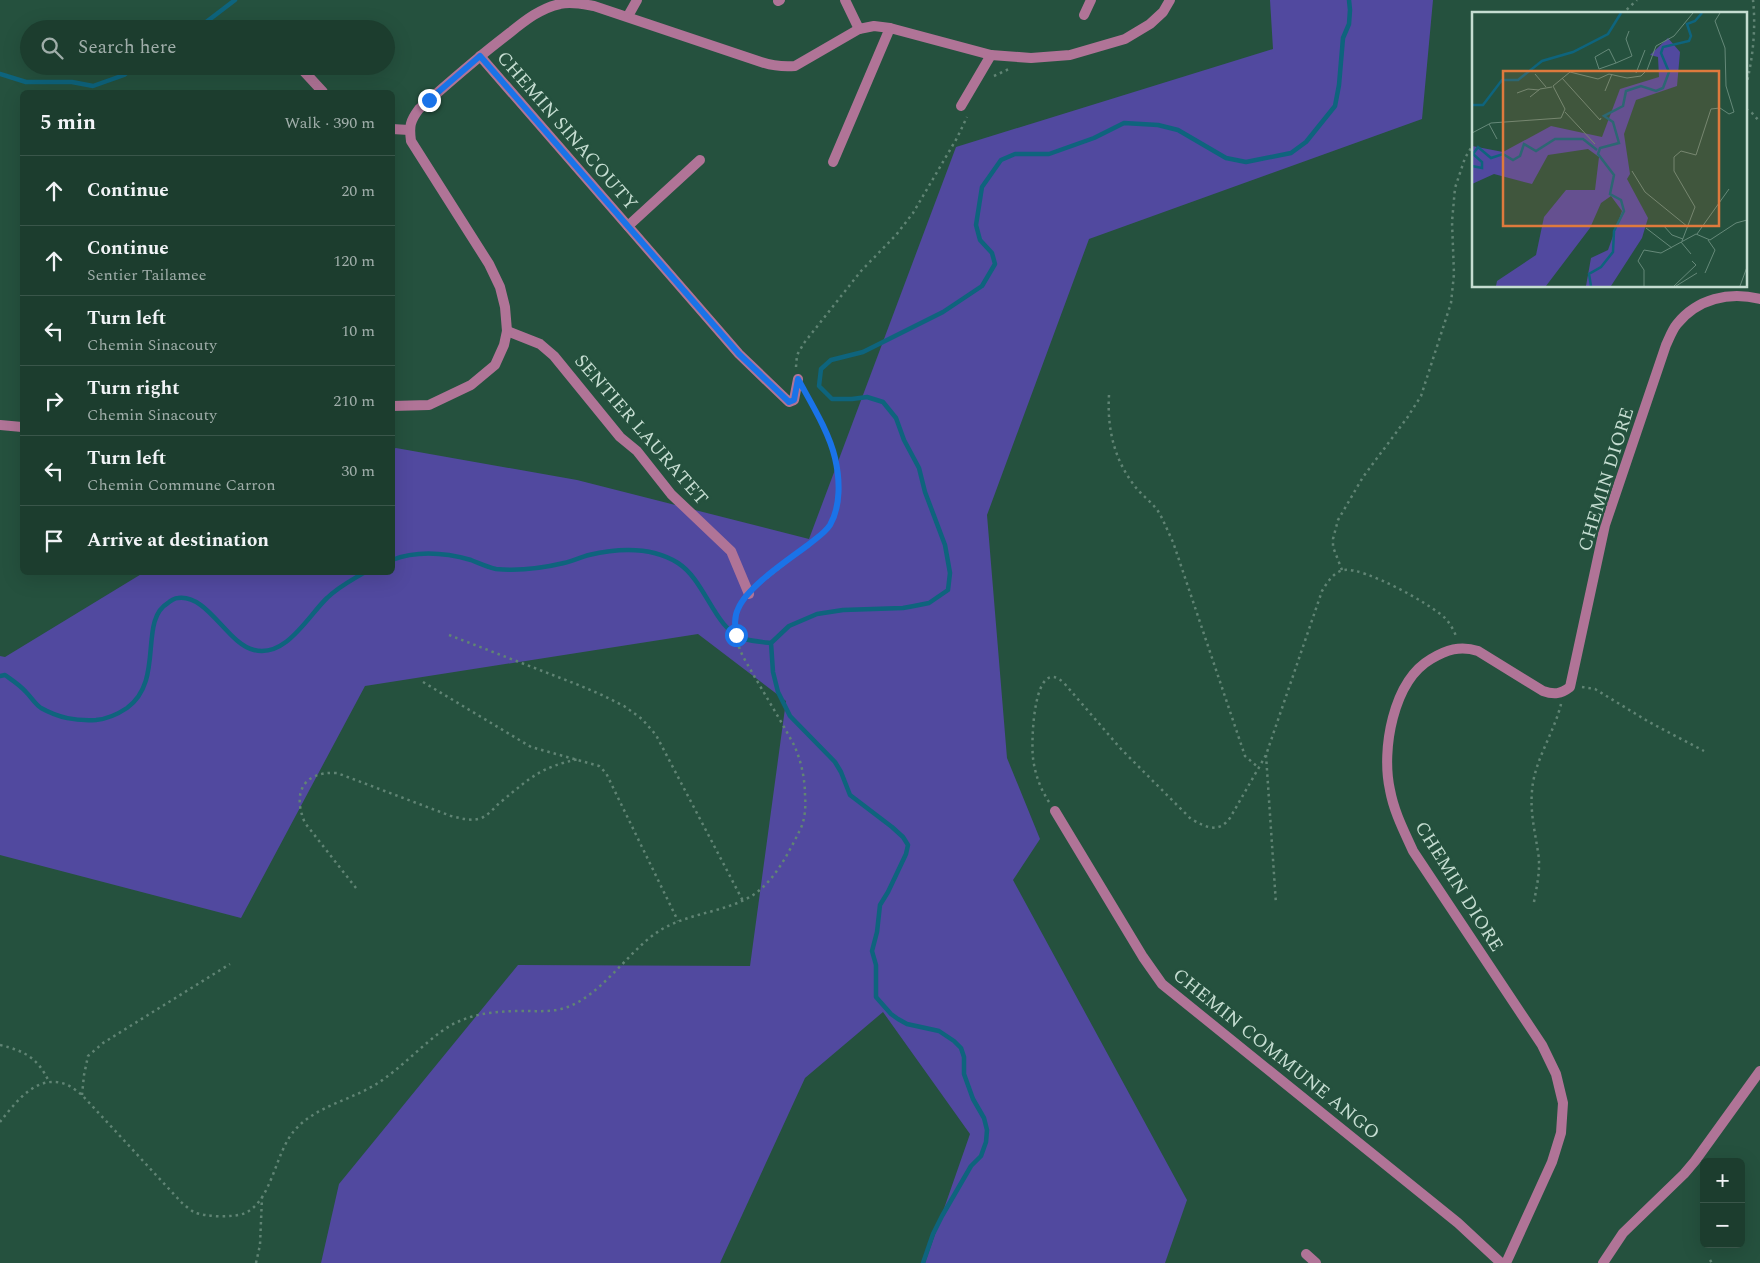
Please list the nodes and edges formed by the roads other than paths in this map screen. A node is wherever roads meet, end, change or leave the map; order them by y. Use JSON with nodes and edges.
{"nodes":[{"id":1,"x":637,"y":0,"type":"edge"},
{"id":2,"x":845,"y":0,"type":"edge"},
{"id":3,"x":1091,"y":0,"type":"edge"},
{"id":4,"x":1170,"y":0,"type":"edge"},
{"id":5,"x":1084,"y":15,"type":"dead end"},
{"id":6,"x":628,"y":16,"type":"junction"},
{"id":7,"x":890,"y":28,"type":"junction"},
{"id":8,"x":859,"y":29,"type":"junction"},
{"id":9,"x":991,"y":55,"type":"junction"},
{"id":10,"x":480,"y":56,"type":"junction"},
{"id":11,"x":307,"y":75,"type":"edge"},
{"id":12,"x":321,"y":90,"type":"edge"},
{"id":13,"x":964,"y":110,"type":"road end"},
{"id":14,"x":395,"y":129,"type":"edge"},
{"id":15,"x":409,"y":130,"type":"junction"},
{"id":16,"x":700,"y":160,"type":"dead end"},
{"id":17,"x":833,"y":162,"type":"dead end"},
{"id":18,"x":628,"y":226,"type":"junction"},
{"id":19,"x":1760,"y":299,"type":"edge"},
{"id":20,"x":507,"y":330,"type":"junction"},
{"id":21,"x":798,"y":379,"type":"road end"},
{"id":22,"x":395,"y":406,"type":"edge"},
{"id":23,"x":0,"y":425,"type":"edge"},
{"id":24,"x":20,"y":427,"type":"edge"},
{"id":25,"x":749,"y":594,"type":"road end"},
{"id":26,"x":1055,"y":811,"type":"road end"},
{"id":27,"x":1760,"y":1071,"type":"edge"},
{"id":28,"x":1306,"y":1254,"type":"dead end"},
{"id":29,"x":1316,"y":1263,"type":"edge"},
{"id":30,"x":1501,"y":1263,"type":"edge"},
{"id":31,"x":1506,"y":1263,"type":"edge"},
{"id":32,"x":1604,"y":1263,"type":"edge"}],
"edges":[{"from":1,"to":6,"type":"street"},
{"from":2,"to":8,"type":"street"},
{"from":3,"to":5,"type":"street"},
{"from":4,"to":9,"type":"street"},
{"from":6,"to":8,"type":"street"},
{"from":6,"to":10,"type":"street"},
{"from":7,"to":8,"type":"street"},
{"from":7,"to":9,"type":"street"},
{"from":7,"to":17,"type":"street"},
{"from":9,"to":13,"type":"street"},
{"from":10,"to":15,"type":"street"},
{"from":10,"to":18,"type":"street","name":"CHEMIN SINACOUTY"},
{"from":11,"to":12,"type":"street"},
{"from":14,"to":15,"type":"street"},
{"from":15,"to":20,"type":"street"},
{"from":16,"to":18,"type":"street","name":"CHEMIN SINACOUTY"},
{"from":18,"to":21,"type":"street","name":"CHEMIN SINACOUTY"},
{"from":19,"to":31,"type":"street","name":"CHEMIN DIORE"},
{"from":20,"to":22,"type":"street"},
{"from":20,"to":25,"type":"street","name":"SENTIER LAURATET"},
{"from":23,"to":24,"type":"street"},
{"from":26,"to":30,"type":"street","name":"CHEMIN COMMUNE ANGO"},
{"from":27,"to":32,"type":"street"},
{"from":28,"to":29,"type":"street"}]}
